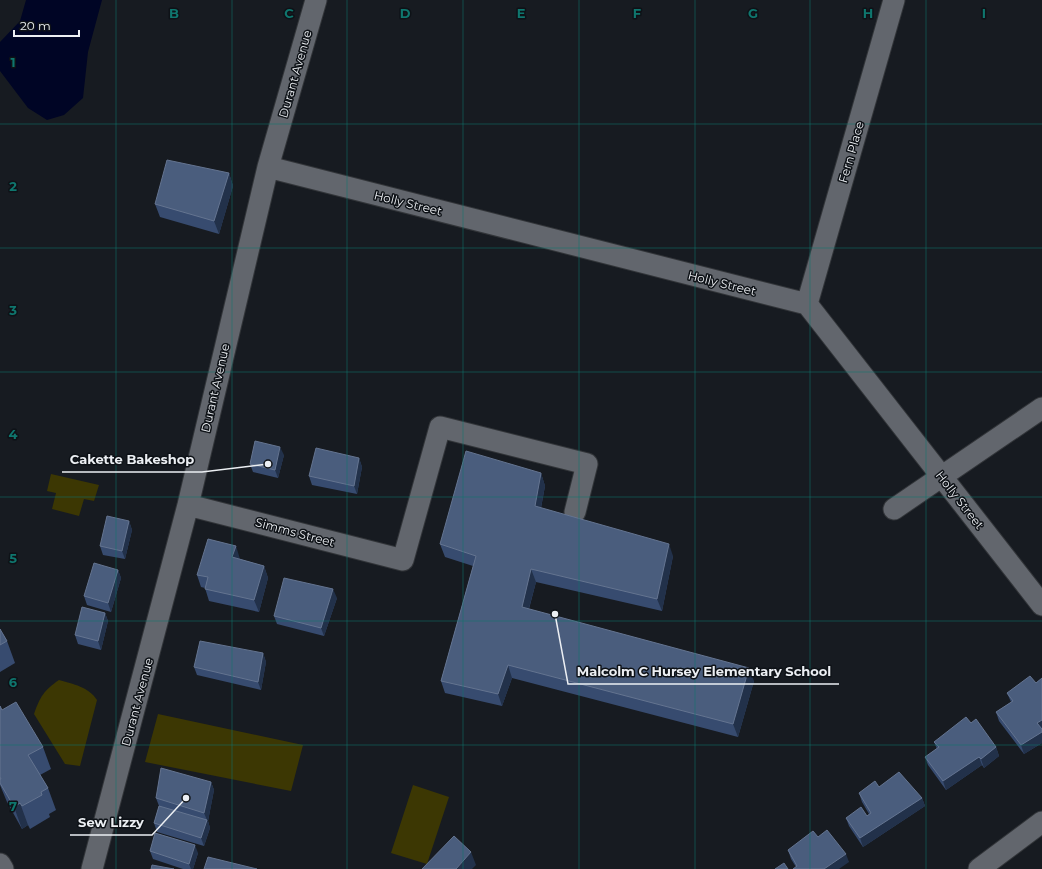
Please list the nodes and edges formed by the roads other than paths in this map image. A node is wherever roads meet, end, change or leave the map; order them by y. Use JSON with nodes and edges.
{"nodes":[{"id":1,"x":316,"y":0,"type":"edge"},
{"id":2,"x":894,"y":0,"type":"edge"},
{"id":3,"x":268,"y":167,"type":"junction"},
{"id":4,"x":807,"y":304,"type":"junction"},
{"id":5,"x":1042,"y":408,"type":"edge"},
{"id":6,"x":943,"y":477,"type":"junction"},
{"id":7,"x":188,"y":504,"type":"junction"},
{"id":8,"x":894,"y":509,"type":"dead end"},
{"id":9,"x":576,"y":512,"type":"dead end"},
{"id":10,"x":1042,"y":605,"type":"edge"},
{"id":11,"x":1042,"y":822,"type":"edge"},
{"id":12,"x":0,"y":864,"type":"edge"},
{"id":13,"x":3,"y":869,"type":"edge"},
{"id":14,"x":92,"y":869,"type":"edge"},
{"id":15,"x":979,"y":869,"type":"edge"}],
"edges":[{"from":1,"to":3,"type":"street","name":"Durant Avenue"},
{"from":2,"to":4,"type":"street","name":"Fern Place"},
{"from":3,"to":4,"type":"street","name":"Holly Street"},
{"from":3,"to":7,"type":"street","name":"Durant Avenue"},
{"from":4,"to":6,"type":"street","name":"Holly Street"},
{"from":5,"to":6,"type":"street"},
{"from":6,"to":8,"type":"street"},
{"from":6,"to":10,"type":"street","name":"Holly Street"},
{"from":7,"to":9,"type":"street","name":"Simms Street"},
{"from":7,"to":14,"type":"street","name":"Durant Avenue"},
{"from":11,"to":15,"type":"street"},
{"from":12,"to":13,"type":"street"}]}
